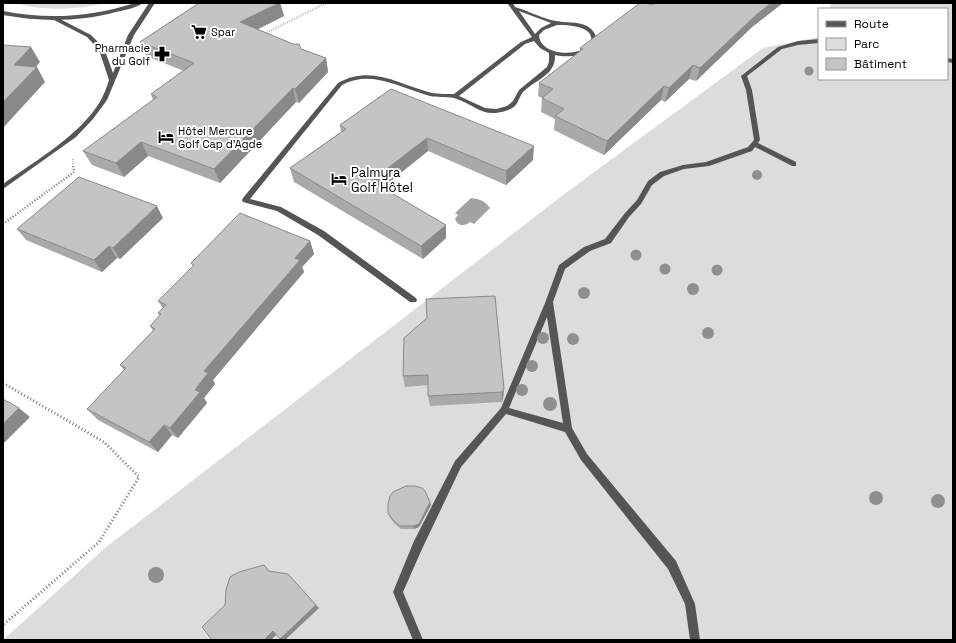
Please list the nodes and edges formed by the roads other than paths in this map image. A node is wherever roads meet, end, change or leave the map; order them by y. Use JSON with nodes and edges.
{"nodes":[{"id":1,"x":140,"y":3,"type":"edge"},
{"id":2,"x":152,"y":3,"type":"edge"},
{"id":3,"x":512,"y":5,"type":"edge"},
{"id":4,"x":3,"y":13,"type":"edge"},
{"id":5,"x":56,"y":19,"type":"junction"},
{"id":6,"x":556,"y":23,"type":"junction"},
{"id":7,"x":535,"y":38,"type":"junction"},
{"id":8,"x":818,"y":41,"type":"edge"},
{"id":9,"x":552,"y":54,"type":"junction"},
{"id":10,"x":112,"y":80,"type":"junction"},
{"id":11,"x":455,"y":96,"type":"junction"},
{"id":12,"x":754,"y":144,"type":"junction"},
{"id":13,"x":794,"y":164,"type":"dead end"},
{"id":14,"x":3,"y":187,"type":"edge"},
{"id":15,"x":413,"y":300,"type":"dead end"},
{"id":16,"x":549,"y":302,"type":"junction"},
{"id":17,"x":504,"y":410,"type":"junction"},
{"id":18,"x":568,"y":429,"type":"junction"},
{"id":19,"x":418,"y":640,"type":"edge"},
{"id":20,"x":695,"y":640,"type":"edge"}],
"edges":[{"from":1,"to":5,"type":"street"},
{"from":2,"to":10,"type":"street"},
{"from":3,"to":6,"type":"street"},
{"from":3,"to":7,"type":"street"},
{"from":4,"to":5,"type":"street"},
{"from":5,"to":10,"type":"street"},
{"from":6,"to":7,"type":"street"},
{"from":6,"to":9,"type":"street"},
{"from":7,"to":9,"type":"street"},
{"from":7,"to":11,"type":"street"},
{"from":8,"to":12,"type":"street"},
{"from":9,"to":11,"type":"street"},
{"from":10,"to":14,"type":"street"},
{"from":11,"to":15,"type":"street"},
{"from":12,"to":13,"type":"street"},
{"from":12,"to":16,"type":"street"},
{"from":16,"to":17,"type":"street"},
{"from":16,"to":18,"type":"street"},
{"from":17,"to":18,"type":"street"},
{"from":17,"to":19,"type":"street"},
{"from":18,"to":20,"type":"street"}]}
